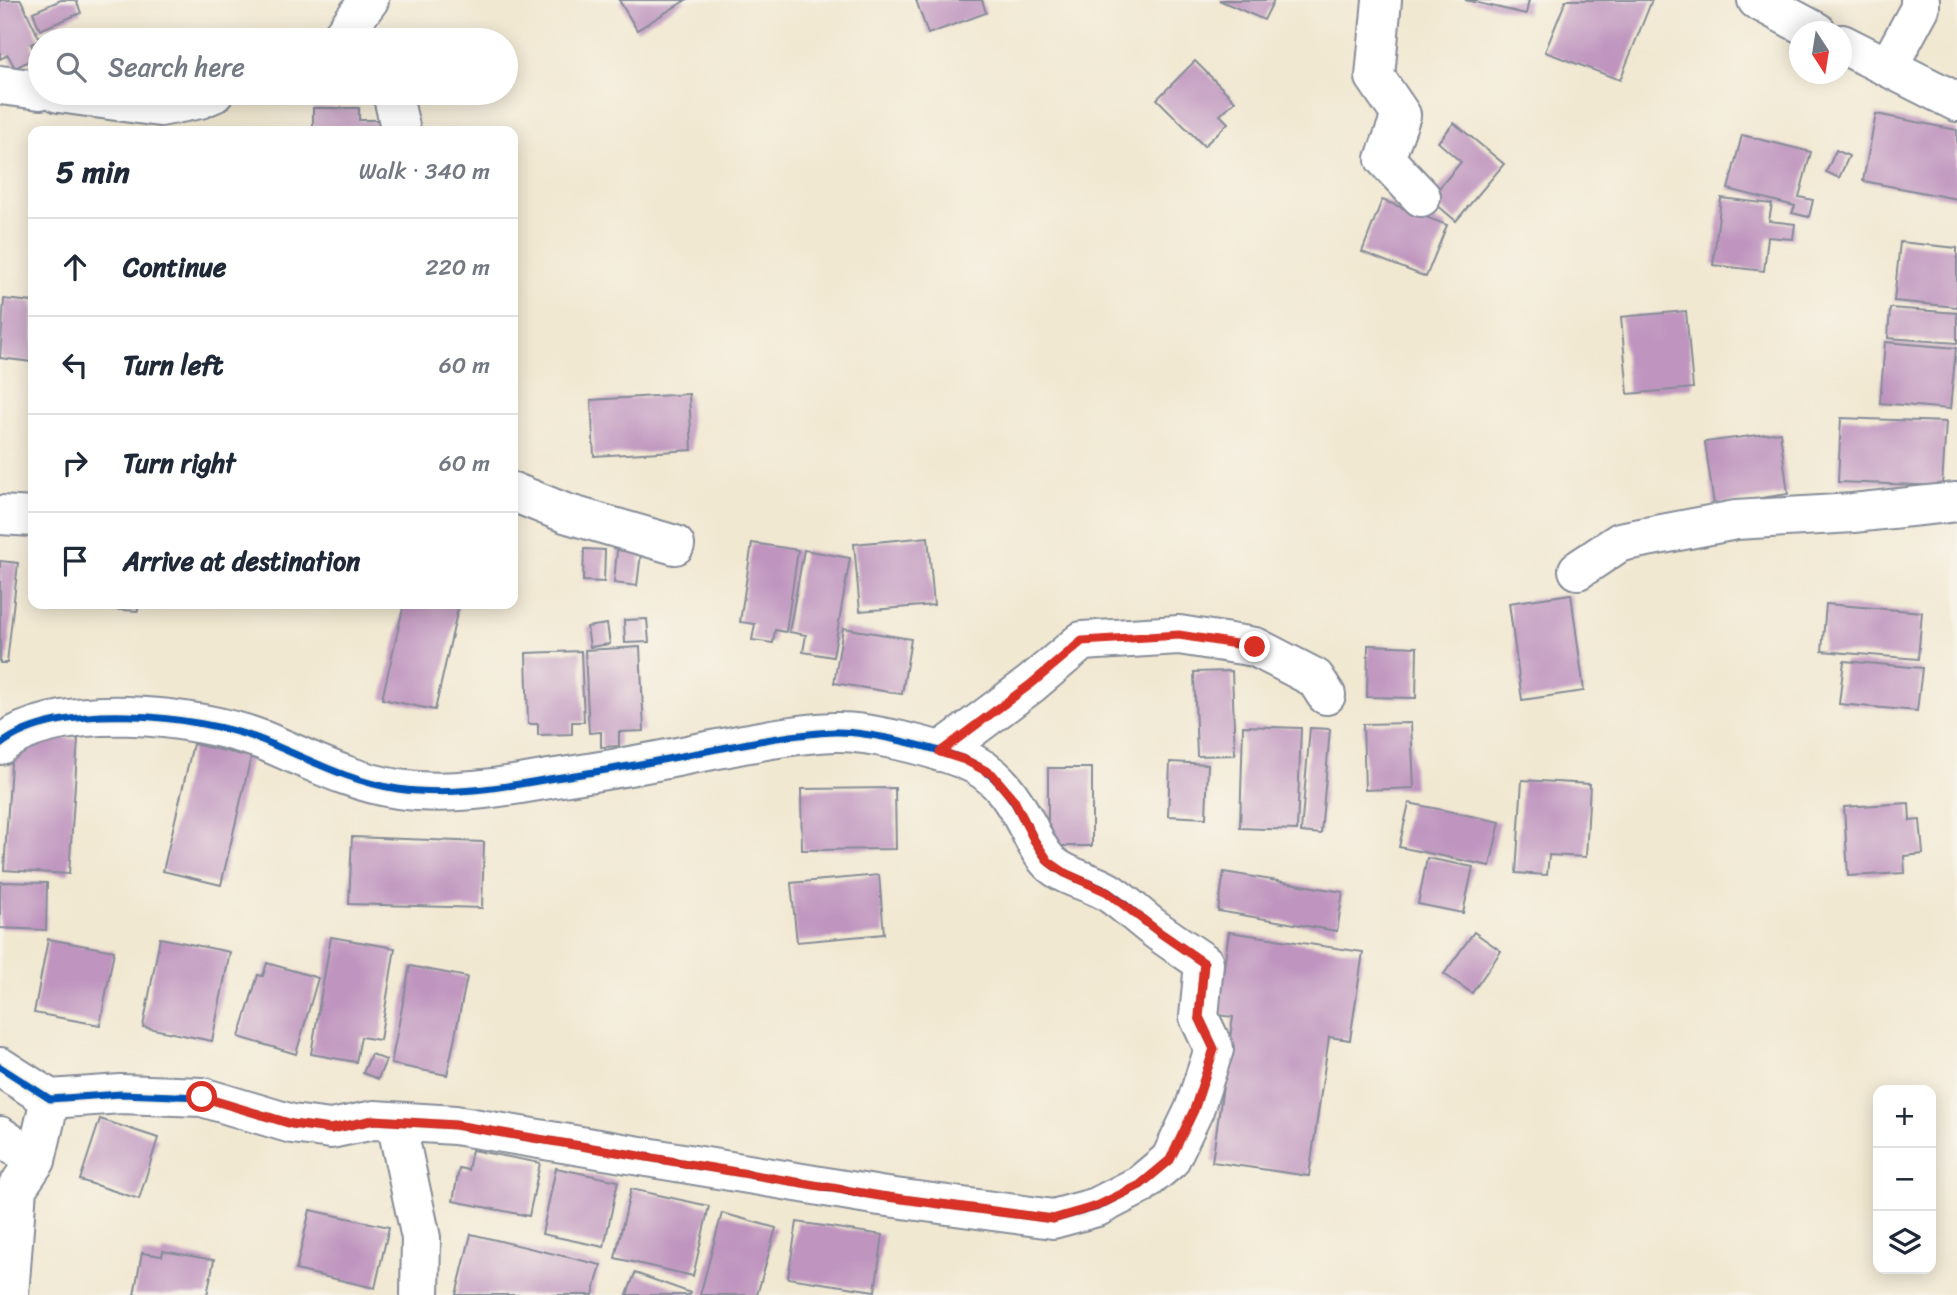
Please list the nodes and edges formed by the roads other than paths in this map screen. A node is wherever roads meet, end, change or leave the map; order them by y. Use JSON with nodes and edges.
{"nodes":[{"id":1,"x":369,"y":0,"type":"edge"},
{"id":2,"x":1382,"y":0,"type":"edge"},
{"id":3,"x":1757,"y":0,"type":"edge"},
{"id":4,"x":1920,"y":0,"type":"edge"},
{"id":5,"x":1796,"y":21,"type":"edge"},
{"id":6,"x":348,"y":28,"type":"edge"},
{"id":7,"x":376,"y":28,"type":"edge"},
{"id":8,"x":1852,"y":49,"type":"edge"},
{"id":9,"x":1888,"y":67,"type":"junction"},
{"id":10,"x":0,"y":85,"type":"edge"},
{"id":11,"x":28,"y":88,"type":"edge"},
{"id":12,"x":1957,"y":102,"type":"edge"},
{"id":13,"x":146,"y":105,"type":"edge"},
{"id":14,"x":170,"y":105,"type":"edge"},
{"id":15,"x":394,"y":105,"type":"edge"},
{"id":16,"x":400,"y":126,"type":"edge"},
{"id":17,"x":1421,"y":197,"type":"dead end"},
{"id":18,"x":518,"y":494,"type":"edge"},
{"id":19,"x":1957,"y":502,"type":"edge"},
{"id":20,"x":0,"y":514,"type":"edge"},
{"id":21,"x":28,"y":517,"type":"edge"},
{"id":22,"x":675,"y":545,"type":"dead end"},
{"id":23,"x":1578,"y":570,"type":"dead end"},
{"id":24,"x":1326,"y":695,"type":"dead end"},
{"id":25,"x":0,"y":745,"type":"edge"},
{"id":26,"x":940,"y":752,"type":"junction"},
{"id":27,"x":0,"y":1067,"type":"edge"},
{"id":28,"x":50,"y":1099,"type":"junction"},
{"id":29,"x":396,"y":1122,"type":"junction"},
{"id":30,"x":0,"y":1136,"type":"edge"},
{"id":31,"x":36,"y":1160,"type":"junction"},
{"id":32,"x":9,"y":1295,"type":"edge"},
{"id":33,"x":420,"y":1295,"type":"edge"}],
"edges":[{"from":1,"to":6,"type":"street"},
{"from":1,"to":7,"type":"street"},
{"from":2,"to":17,"type":"street"},
{"from":3,"to":5,"type":"street"},
{"from":4,"to":9,"type":"street"},
{"from":8,"to":9,"type":"street"},
{"from":9,"to":12,"type":"street"},
{"from":10,"to":11,"type":"street"},
{"from":13,"to":14,"type":"street"},
{"from":15,"to":16,"type":"street"},
{"from":18,"to":22,"type":"street"},
{"from":19,"to":23,"type":"street"},
{"from":20,"to":21,"type":"street"},
{"from":24,"to":26,"type":"street"},
{"from":25,"to":26,"type":"street"},
{"from":26,"to":29,"type":"street"},
{"from":27,"to":28,"type":"street"},
{"from":28,"to":29,"type":"street"},
{"from":28,"to":31,"type":"street"},
{"from":29,"to":33,"type":"street"},
{"from":30,"to":31,"type":"street"},
{"from":31,"to":32,"type":"street"}]}
